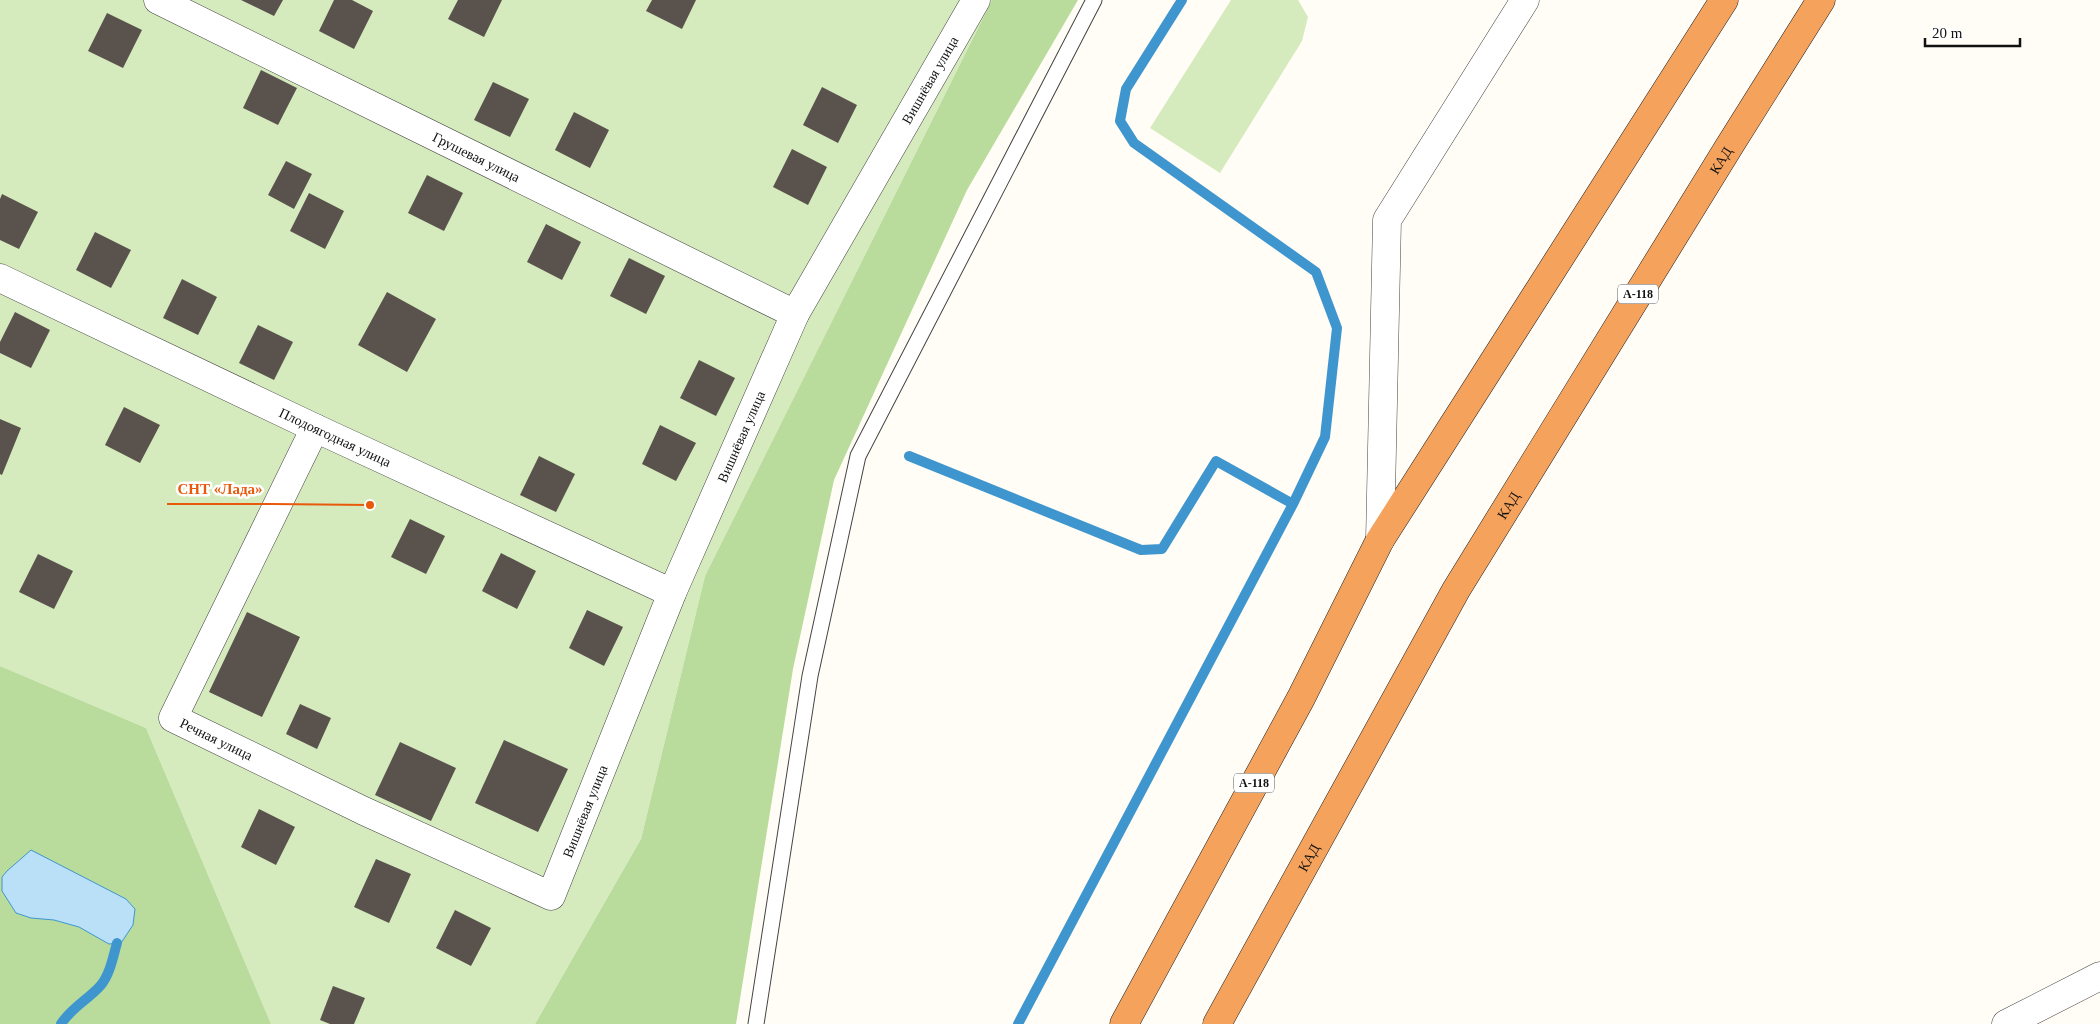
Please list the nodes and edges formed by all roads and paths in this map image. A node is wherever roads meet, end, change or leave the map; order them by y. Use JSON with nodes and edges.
{"nodes":[{"id":1,"x":158,"y":0,"type":"edge"},
{"id":2,"x":976,"y":0,"type":"edge"},
{"id":3,"x":1094,"y":0,"type":"edge"},
{"id":4,"x":1525,"y":0,"type":"edge"},
{"id":5,"x":1724,"y":0,"type":"edge"},
{"id":6,"x":1821,"y":0,"type":"edge"},
{"id":7,"x":4,"y":288,"type":"edge"},
{"id":8,"x":795,"y":314,"type":"junction"},
{"id":9,"x":315,"y":428,"type":"junction"},
{"id":10,"x":1380,"y":540,"type":"junction"},
{"id":11,"x":672,"y":593,"type":"junction"},
{"id":12,"x":552,"y":896,"type":"joint"},
{"id":13,"x":2100,"y":976,"type":"edge"},
{"id":14,"x":756,"y":1024,"type":"edge"},
{"id":15,"x":1124,"y":1024,"type":"edge"},
{"id":16,"x":1217,"y":1024,"type":"edge"},
{"id":17,"x":2006,"y":1024,"type":"edge"}],
"edges":[{"from":1,"to":8,"type":"street","name":"Грушевая улица"},
{"from":2,"to":8,"type":"street","name":"Вишнёвая улица"},
{"from":3,"to":14,"type":"lane"},
{"from":4,"to":10,"type":"street"},
{"from":5,"to":10,"type":"highway","number":"А-118"},
{"from":6,"to":16,"type":"highway","name":"КАД","number":"А-118"},
{"from":7,"to":9,"type":"street","name":"Плодоягодная улица"},
{"from":8,"to":11,"type":"street","name":"Вишнёвая улица"},
{"from":9,"to":11,"type":"street","name":"Плодоягодная улица"},
{"from":9,"to":12,"type":"street","name":"Речная улица"},
{"from":10,"to":15,"type":"highway","number":"А-118"},
{"from":11,"to":12,"type":"street","name":"Вишнёвая улица"},
{"from":13,"to":17,"type":"street"}]}
